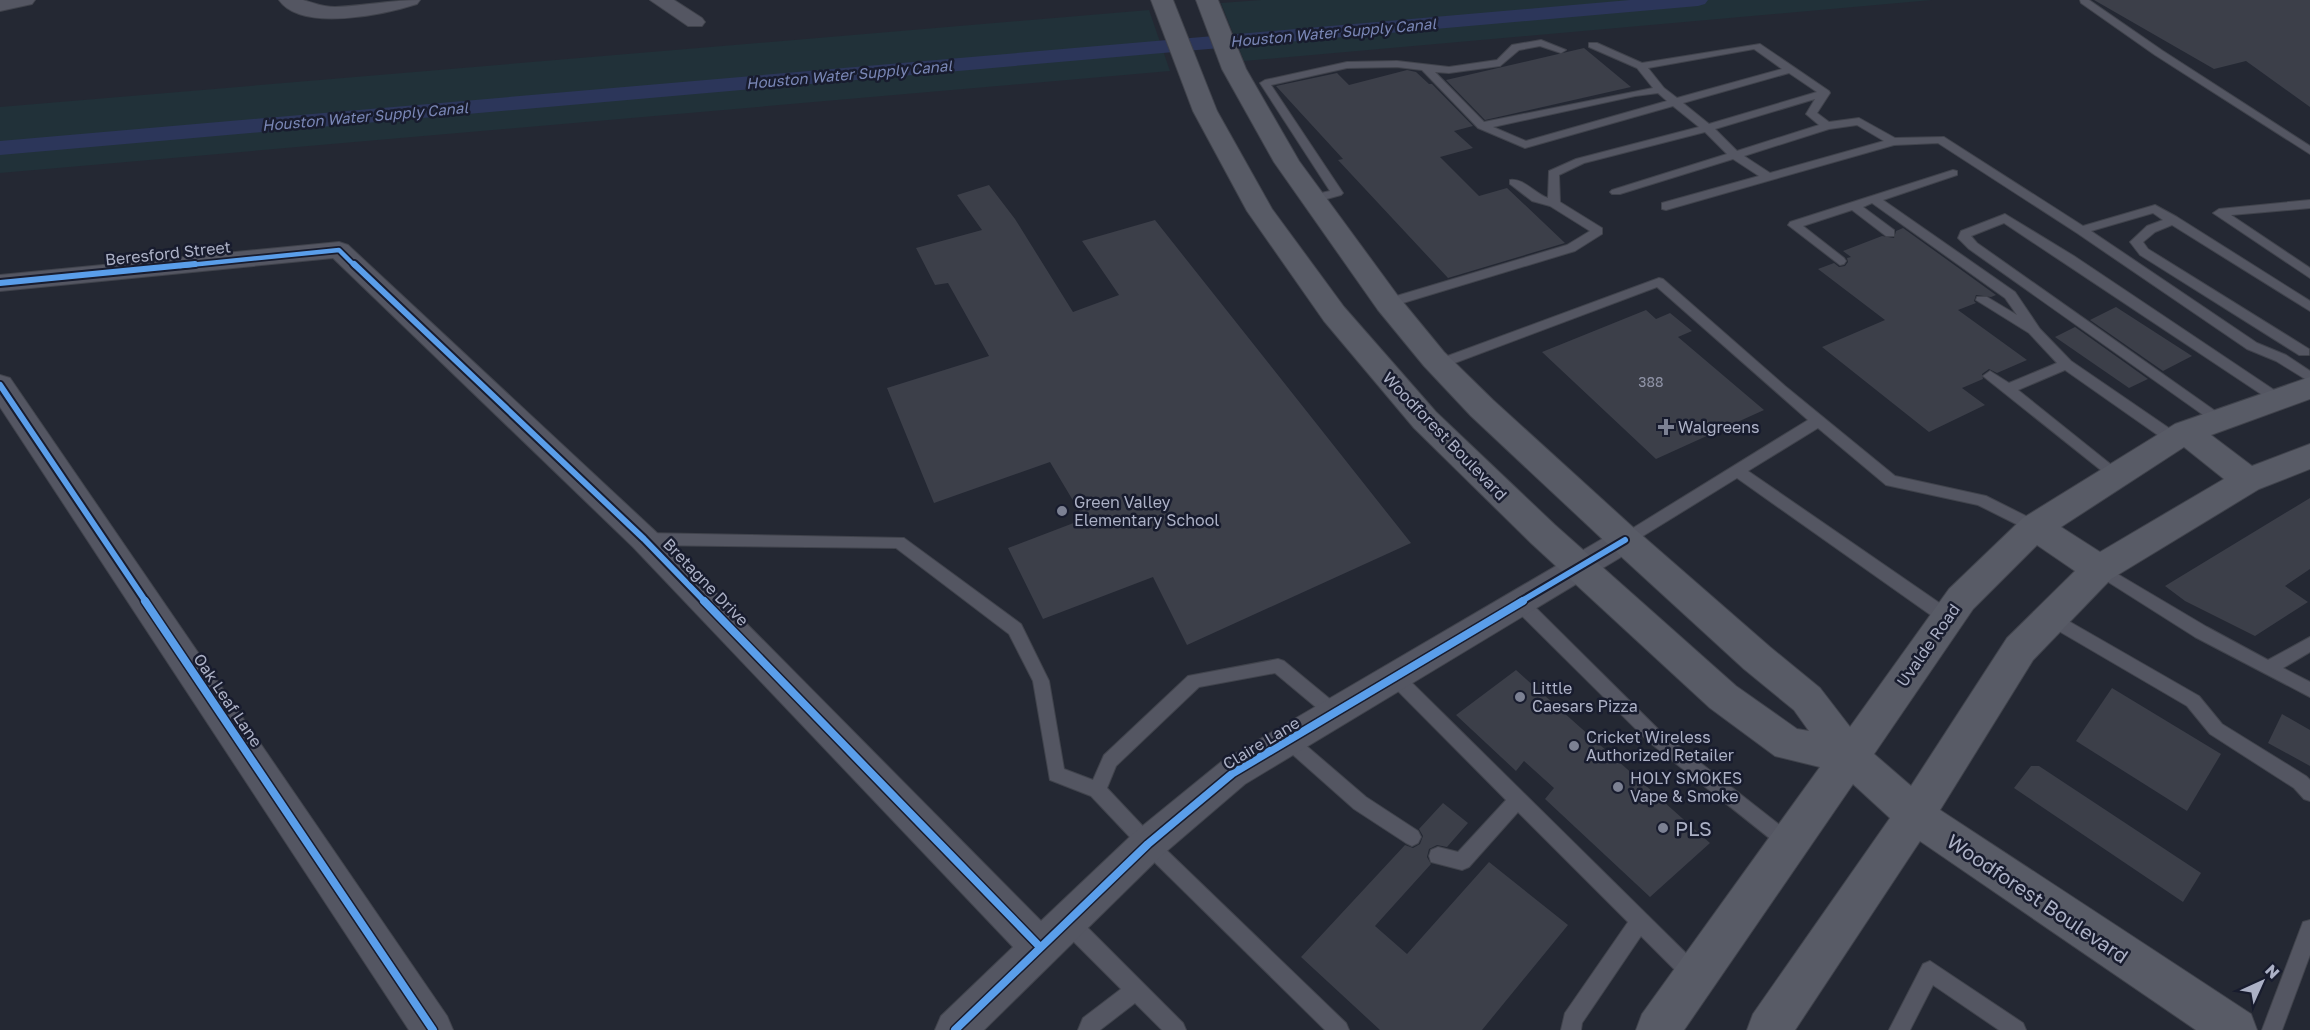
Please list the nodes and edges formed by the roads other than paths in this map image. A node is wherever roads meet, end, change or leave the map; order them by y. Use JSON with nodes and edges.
{"nodes":[{"id":1,"x":25,"y":0,"type":"edge"},
{"id":2,"x":289,"y":0,"type":"edge"},
{"id":3,"x":410,"y":0,"type":"edge"},
{"id":4,"x":660,"y":0,"type":"edge"},
{"id":5,"x":1162,"y":0,"type":"edge"},
{"id":6,"x":1207,"y":0,"type":"edge"},
{"id":7,"x":2084,"y":1,"type":"edge"},
{"id":8,"x":0,"y":5,"type":"edge"},
{"id":9,"x":694,"y":22,"type":"dead end"},
{"id":10,"x":1593,"y":45,"type":"dead end"},
{"id":11,"x":1561,"y":51,"type":"dead end"},
{"id":12,"x":1641,"y":66,"type":"junction"},
{"id":13,"x":1425,"y":67,"type":"junction"},
{"id":14,"x":1789,"y":70,"type":"junction"},
{"id":15,"x":1660,"y":90,"type":"junction"},
{"id":16,"x":1825,"y":93,"type":"junction"},
{"id":17,"x":1677,"y":102,"type":"junction"},
{"id":18,"x":1482,"y":126,"type":"junction"},
{"id":19,"x":1827,"y":126,"type":"junction"},
{"id":20,"x":1707,"y":128,"type":"junction"},
{"id":21,"x":1893,"y":142,"type":"junction"},
{"id":22,"x":2310,"y":151,"type":"edge"},
{"id":23,"x":1735,"y":155,"type":"junction"},
{"id":24,"x":1953,"y":173,"type":"dead end"},
{"id":25,"x":1769,"y":178,"type":"junction"},
{"id":26,"x":1514,"y":182,"type":"dead end"},
{"id":27,"x":1616,"y":192,"type":"dead end"},
{"id":28,"x":1312,"y":199,"type":"junction"},
{"id":29,"x":1874,"y":199,"type":"junction"},
{"id":30,"x":1554,"y":203,"type":"junction"},
{"id":31,"x":2310,"y":204,"type":"edge"},
{"id":32,"x":1853,"y":205,"type":"junction"},
{"id":33,"x":1666,"y":206,"type":"dead end"},
{"id":34,"x":2173,"y":220,"type":"junction"},
{"id":35,"x":2081,"y":230,"type":"junction"},
{"id":36,"x":1890,"y":233,"type":"dead end"},
{"id":37,"x":339,"y":250,"type":"joint"},
{"id":38,"x":1840,"y":261,"type":"dead end"},
{"id":39,"x":2310,"y":274,"type":"edge"},
{"id":40,"x":1,"y":284,"type":"edge"},
{"id":41,"x":1982,"y":300,"type":"dead end"},
{"id":42,"x":1388,"y":303,"type":"junction"},
{"id":43,"x":2310,"y":307,"type":"edge"},
{"id":44,"x":1334,"y":314,"type":"junction"},
{"id":45,"x":2035,"y":332,"type":"junction"},
{"id":46,"x":2307,"y":351,"type":"edge"},
{"id":47,"x":2281,"y":358,"type":"junction"},
{"id":48,"x":1439,"y":364,"type":"junction"},
{"id":49,"x":2066,"y":364,"type":"junction"},
{"id":50,"x":1990,"y":376,"type":"dead end"},
{"id":51,"x":2310,"y":377,"type":"edge"},
{"id":52,"x":0,"y":385,"type":"edge"},
{"id":53,"x":2310,"y":388,"type":"edge"},
{"id":54,"x":2008,"y":389,"type":"junction"},
{"id":55,"x":2278,"y":399,"type":"junction"},
{"id":56,"x":2222,"y":420,"type":"junction"},
{"id":57,"x":1818,"y":421,"type":"junction"},
{"id":58,"x":2180,"y":436,"type":"junction"},
{"id":59,"x":2310,"y":456,"type":"edge"},
{"id":60,"x":1738,"y":471,"type":"junction"},
{"id":61,"x":2117,"y":475,"type":"junction"},
{"id":62,"x":2248,"y":480,"type":"junction"},
{"id":63,"x":2035,"y":527,"type":"junction"},
{"id":64,"x":644,"y":539,"type":"junction"},
{"id":65,"x":1625,"y":540,"type":"junction"},
{"id":66,"x":1580,"y":568,"type":"junction"},
{"id":67,"x":2099,"y":569,"type":"junction"},
{"id":68,"x":1521,"y":604,"type":"junction"},
{"id":69,"x":1948,"y":618,"type":"junction"},
{"id":70,"x":2051,"y":618,"type":"junction"},
{"id":71,"x":2310,"y":644,"type":"edge"},
{"id":72,"x":2268,"y":668,"type":"junction"},
{"id":73,"x":1394,"y":676,"type":"junction"},
{"id":74,"x":2310,"y":690,"type":"edge"},
{"id":75,"x":1336,"y":714,"type":"junction"},
{"id":76,"x":1288,"y":741,"type":"junction"},
{"id":77,"x":1849,"y":756,"type":"junction"},
{"id":78,"x":1097,"y":790,"type":"junction"},
{"id":79,"x":2310,"y":793,"type":"edge"},
{"id":80,"x":1518,"y":799,"type":"junction"},
{"id":81,"x":1915,"y":815,"type":"junction"},
{"id":82,"x":1412,"y":837,"type":"dead end"},
{"id":83,"x":1789,"y":843,"type":"junction"},
{"id":84,"x":1148,"y":844,"type":"junction"},
{"id":85,"x":1438,"y":856,"type":"dead end"},
{"id":86,"x":1067,"y":921,"type":"junction"},
{"id":87,"x":1640,"y":921,"type":"junction"},
{"id":88,"x":2310,"y":929,"type":"edge"},
{"id":89,"x":1040,"y":947,"type":"junction"},
{"id":90,"x":1695,"y":976,"type":"junction"},
{"id":91,"x":1135,"y":990,"type":"junction"},
{"id":92,"x":2228,"y":1028,"type":"edge"},
{"id":93,"x":433,"y":1030,"type":"edge"},
{"id":94,"x":955,"y":1030,"type":"edge"},
{"id":95,"x":1088,"y":1030,"type":"edge"},
{"id":96,"x":1176,"y":1030,"type":"edge"},
{"id":97,"x":1339,"y":1030,"type":"edge"},
{"id":98,"x":1571,"y":1030,"type":"edge"},
{"id":99,"x":1658,"y":1030,"type":"edge"},
{"id":100,"x":1769,"y":1030,"type":"edge"},
{"id":101,"x":1899,"y":1030,"type":"edge"},
{"id":102,"x":2016,"y":1030,"type":"edge"},
{"id":103,"x":2272,"y":1030,"type":"edge"}],
"edges":[{"from":1,"to":8,"type":"street"},
{"from":2,"to":3,"type":"street"},
{"from":4,"to":9,"type":"street"},
{"from":5,"to":44,"type":"main road","name":"Woodforest Boulevard"},
{"from":6,"to":28,"type":"main road","name":"Woodforest Boulevard"},
{"from":7,"to":22,"type":"lane"},
{"from":10,"to":12,"type":"lane"},
{"from":11,"to":13,"type":"lane"},
{"from":12,"to":14,"type":"lane"},
{"from":12,"to":15,"type":"lane"},
{"from":13,"to":18,"type":"lane"},
{"from":13,"to":28,"type":"lane"},
{"from":14,"to":16,"type":"lane"},
{"from":14,"to":17,"type":"lane"},
{"from":15,"to":17,"type":"lane"},
{"from":15,"to":18,"type":"lane"},
{"from":16,"to":19,"type":"lane"},
{"from":16,"to":20,"type":"lane"},
{"from":17,"to":18,"type":"lane"},
{"from":17,"to":20,"type":"lane"},
{"from":19,"to":21,"type":"lane"},
{"from":19,"to":23,"type":"lane"},
{"from":20,"to":23,"type":"lane"},
{"from":20,"to":30,"type":"lane"},
{"from":21,"to":25,"type":"lane"},
{"from":21,"to":35,"type":"lane"},
{"from":23,"to":25,"type":"lane"},
{"from":23,"to":27,"type":"lane"},
{"from":24,"to":29,"type":"lane"},
{"from":25,"to":33,"type":"lane"},
{"from":26,"to":30,"type":"lane"},
{"from":28,"to":42,"type":"main road","name":"Woodforest Boulevard"},
{"from":29,"to":32,"type":"lane"},
{"from":29,"to":45,"type":"lane"},
{"from":30,"to":42,"type":"lane"},
{"from":31,"to":39,"type":"lane"},
{"from":32,"to":36,"type":"lane"},
{"from":32,"to":38,"type":"lane"},
{"from":34,"to":35,"type":"lane"},
{"from":34,"to":43,"type":"lane"},
{"from":34,"to":46,"type":"lane"},
{"from":35,"to":47,"type":"lane"},
{"from":37,"to":40,"type":"street","name":"Beresford Street"},
{"from":37,"to":64,"type":"street","name":"Bretagne Drive"},
{"from":41,"to":45,"type":"lane"},
{"from":42,"to":44,"type":"main road"},
{"from":42,"to":48,"type":"main road","name":"Woodforest Boulevard"},
{"from":44,"to":66,"type":"main road","name":"Woodforest Boulevard"},
{"from":45,"to":49,"type":"lane"},
{"from":46,"to":47,"type":"lane"},
{"from":47,"to":51,"type":"lane"},
{"from":48,"to":57,"type":"lane"},
{"from":48,"to":65,"type":"main road","name":"Woodforest Boulevard"},
{"from":49,"to":54,"type":"lane"},
{"from":49,"to":58,"type":"lane"},
{"from":50,"to":54,"type":"lane"},
{"from":52,"to":93,"type":"street","name":"Oak Leaf Lane"},
{"from":53,"to":55,"type":"main road","name":"Uvalde Road"},
{"from":54,"to":61,"type":"lane"},
{"from":55,"to":56,"type":"main road","name":"Uvalde Road"},
{"from":55,"to":56,"type":"lane"},
{"from":56,"to":58,"type":"main road","name":"Uvalde Road"},
{"from":57,"to":60,"type":"lane"},
{"from":57,"to":63,"type":"lane"},
{"from":58,"to":61,"type":"main road","name":"Uvalde Road"},
{"from":58,"to":62,"type":"main road"},
{"from":59,"to":62,"type":"main road"},
{"from":60,"to":65,"type":"lane"},
{"from":60,"to":69,"type":"lane"},
{"from":61,"to":63,"type":"main road","name":"Uvalde Road"},
{"from":62,"to":67,"type":"main road"},
{"from":63,"to":67,"type":"main road"},
{"from":63,"to":69,"type":"main road","name":"Uvalde Road"},
{"from":64,"to":78,"type":"lane"},
{"from":64,"to":89,"type":"street","name":"Bretagne Drive"},
{"from":65,"to":66,"type":"street","name":"Claire Lane"},
{"from":65,"to":77,"type":"main road","name":"Woodforest Boulevard"},
{"from":66,"to":68,"type":"street","name":"Claire Lane"},
{"from":66,"to":77,"type":"main road","name":"Woodforest Boulevard"},
{"from":67,"to":70,"type":"main road"},
{"from":67,"to":72,"type":"lane"},
{"from":68,"to":73,"type":"street","name":"Claire Lane"},
{"from":68,"to":83,"type":"lane"},
{"from":69,"to":77,"type":"main road","name":"Uvalde Road"},
{"from":70,"to":79,"type":"lane"},
{"from":70,"to":81,"type":"main road"},
{"from":71,"to":72,"type":"lane"},
{"from":72,"to":74,"type":"lane"},
{"from":73,"to":75,"type":"street","name":"Claire Lane"},
{"from":73,"to":80,"type":"lane"},
{"from":75,"to":76,"type":"street","name":"Claire Lane"},
{"from":75,"to":78,"type":"lane"},
{"from":76,"to":82,"type":"lane"},
{"from":76,"to":84,"type":"street","name":"Claire Lane"},
{"from":77,"to":81,"type":"main road","name":"Woodforest Boulevard"},
{"from":77,"to":83,"type":"main road","name":"Uvalde Road"},
{"from":78,"to":84,"type":"lane"},
{"from":80,"to":85,"type":"lane"},
{"from":80,"to":87,"type":"lane"},
{"from":81,"to":92,"type":"main road","name":"Woodforest Boulevard"},
{"from":81,"to":100,"type":"main road"},
{"from":83,"to":90,"type":"main road","name":"Uvalde Road"},
{"from":84,"to":86,"type":"street","name":"Claire Lane"},
{"from":84,"to":97,"type":"lane"},
{"from":86,"to":89,"type":"street","name":"Claire Lane"},
{"from":86,"to":91,"type":"lane"},
{"from":87,"to":90,"type":"lane"},
{"from":87,"to":98,"type":"lane"},
{"from":88,"to":103,"type":"lane"},
{"from":89,"to":94,"type":"street","name":"Claire Lane"},
{"from":90,"to":99,"type":"main road","name":"Uvalde Road"},
{"from":91,"to":95,"type":"lane"},
{"from":91,"to":96,"type":"lane"},
{"from":101,"to":102,"type":"lane"}]}
